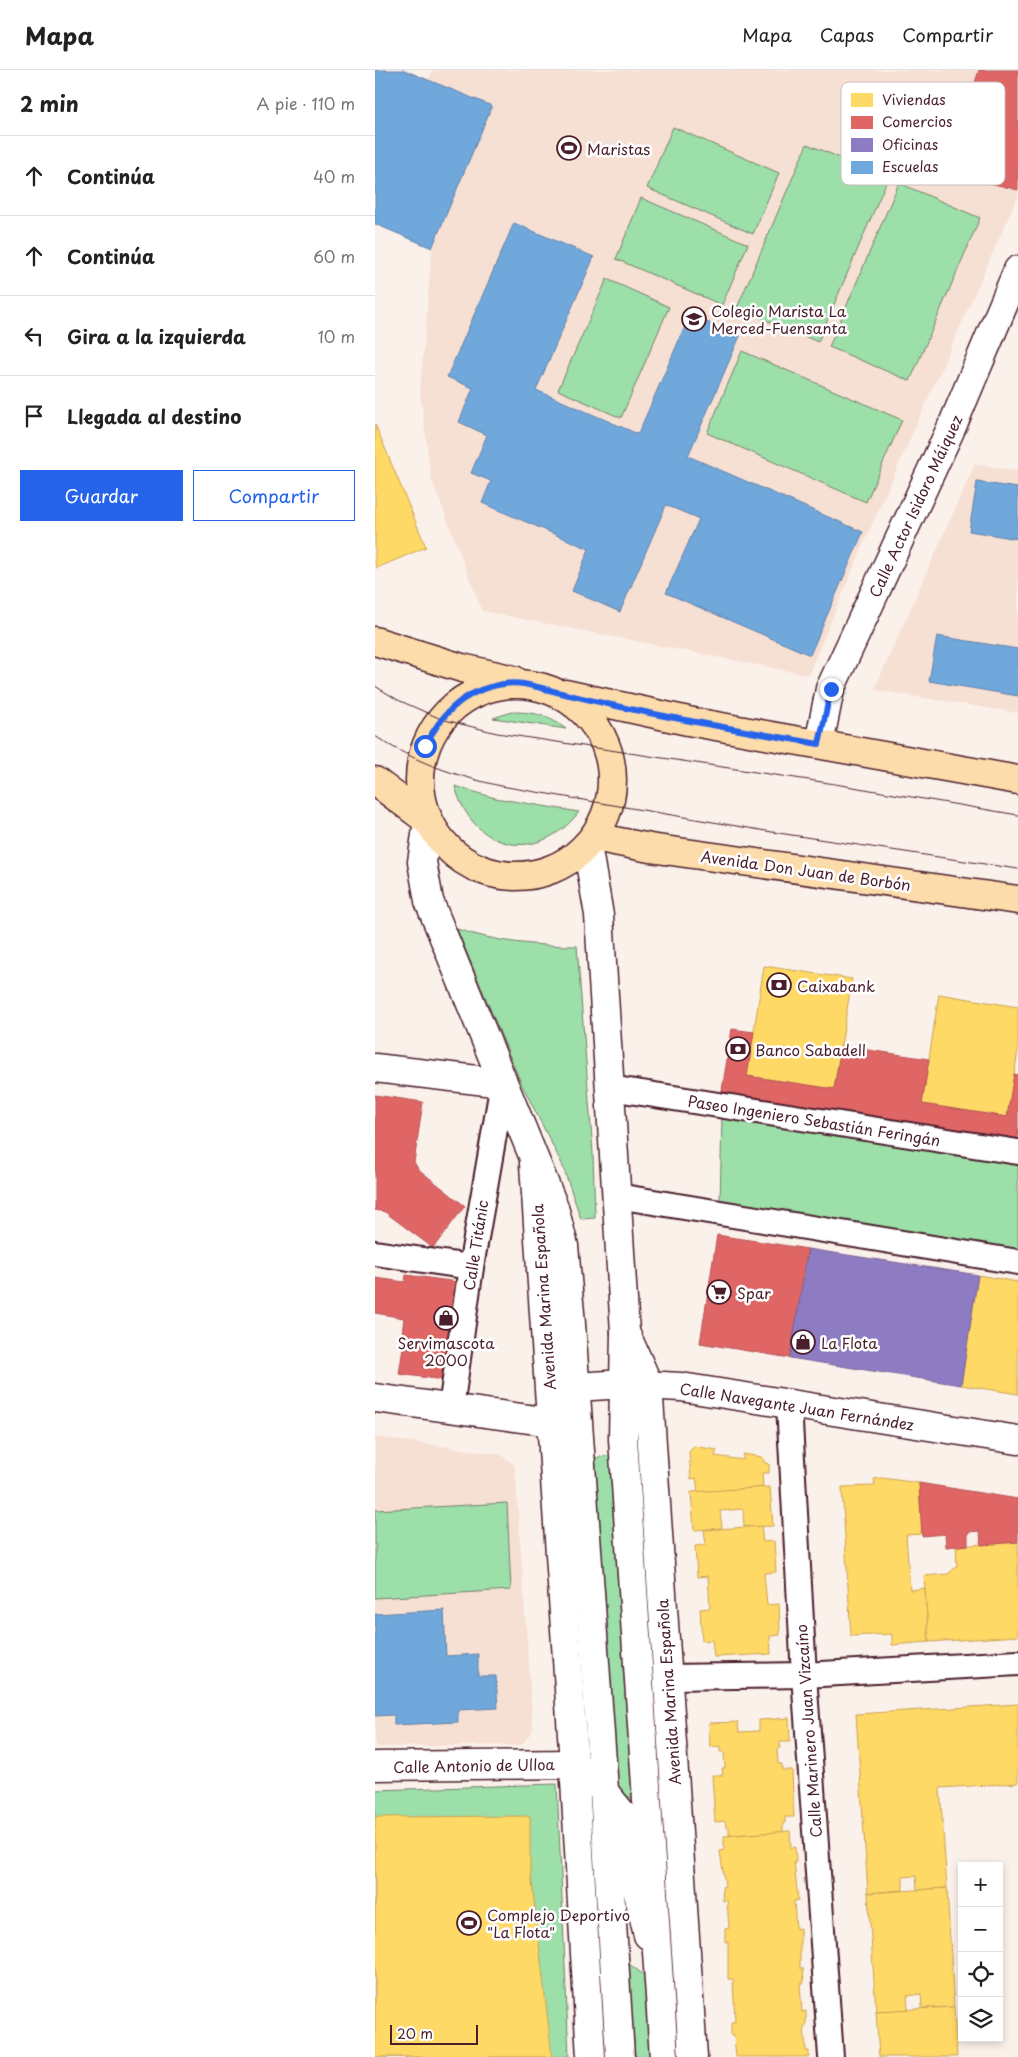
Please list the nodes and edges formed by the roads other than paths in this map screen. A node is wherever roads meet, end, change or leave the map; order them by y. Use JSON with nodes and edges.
{"nodes":[{"id":1,"x":1018,"y":270,"type":"edge"},
{"id":2,"x":375,"y":641,"type":"edge"},
{"id":3,"x":530,"y":684,"type":"junction"},
{"id":4,"x":557,"y":692,"type":"junction"},
{"id":5,"x":819,"y":744,"type":"junction"},
{"id":6,"x":375,"y":780,"type":"edge"},
{"id":7,"x":1018,"y":780,"type":"edge"},
{"id":8,"x":428,"y":821,"type":"junction"},
{"id":9,"x":590,"y":841,"type":"junction"},
{"id":10,"x":1018,"y":900,"type":"edge"},
{"id":11,"x":375,"y":1068,"type":"edge"},
{"id":12,"x":503,"y":1083,"type":"junction"},
{"id":13,"x":610,"y":1088,"type":"junction"},
{"id":14,"x":1018,"y":1152,"type":"edge"},
{"id":15,"x":534,"y":1160,"type":"junction"},
{"id":16,"x":617,"y":1196,"type":"junction"},
{"id":17,"x":375,"y":1253,"type":"edge"},
{"id":18,"x":1018,"y":1262,"type":"edge"},
{"id":19,"x":471,"y":1267,"type":"junction"},
{"id":20,"x":636,"y":1384,"type":"junction"},
{"id":21,"x":575,"y":1387,"type":"junction"},
{"id":22,"x":375,"y":1398,"type":"edge"},
{"id":23,"x":789,"y":1405,"type":"junction"},
{"id":24,"x":451,"y":1408,"type":"junction"},
{"id":25,"x":551,"y":1422,"type":"junction"},
{"id":26,"x":1018,"y":1440,"type":"edge"},
{"id":27,"x":1018,"y":1663,"type":"edge"},
{"id":28,"x":804,"y":1675,"type":"junction"},
{"id":29,"x":667,"y":1677,"type":"junction"},
{"id":30,"x":574,"y":1764,"type":"junction"},
{"id":31,"x":375,"y":1766,"type":"edge"},
{"id":32,"x":604,"y":1790,"type":"junction"},
{"id":33,"x":659,"y":1982,"type":"junction"},
{"id":34,"x":591,"y":2057,"type":"edge"},
{"id":35,"x":620,"y":2057,"type":"edge"},
{"id":36,"x":664,"y":2057,"type":"edge"},
{"id":37,"x":693,"y":2057,"type":"edge"},
{"id":38,"x":831,"y":2057,"type":"edge"}],
"edges":[{"from":1,"to":5,"type":"street","name":"Calle Actor Isidoro Máiquez"},
{"from":2,"to":3,"type":"main road"},
{"from":3,"to":4,"type":"main road"},
{"from":3,"to":8,"type":"main road"},
{"from":4,"to":5,"type":"main road"},
{"from":4,"to":9,"type":"main road"},
{"from":5,"to":7,"type":"main road"},
{"from":6,"to":8,"type":"main road"},
{"from":8,"to":9,"type":"main road"},
{"from":8,"to":12,"type":"street","name":"Avenida Marina Española"},
{"from":9,"to":10,"type":"main road","name":"Avenida Don Juan de Borbón"},
{"from":9,"to":13,"type":"street","name":"Avenida Marina Española"},
{"from":11,"to":12,"type":"street"},
{"from":12,"to":15,"type":"street","name":"Avenida Marina Española"},
{"from":12,"to":19,"type":"street","name":"Calle Titánic"},
{"from":13,"to":14,"type":"street","name":"Paseo Ingeniero Sebastián Feringán"},
{"from":13,"to":16,"type":"street","name":"Avenida Marina Española"},
{"from":15,"to":21,"type":"street","name":"Avenida Marina Española"},
{"from":15,"to":25,"type":"street","name":"Avenida Marina Española"},
{"from":16,"to":18,"type":"street"},
{"from":16,"to":20,"type":"street","name":"Avenida Marina Española"},
{"from":17,"to":19,"type":"street"},
{"from":19,"to":24,"type":"street","name":"Calle Titánic"},
{"from":20,"to":21,"type":"street","name":"Calle Navegante Juan Fernández"},
{"from":20,"to":23,"type":"street","name":"Calle Navegante Juan Fernández"},
{"from":20,"to":29,"type":"street","name":"Avenida Marina Española"},
{"from":20,"to":33,"type":"street","name":"Avenida Marina Española"},
{"from":21,"to":32,"type":"street","name":"Avenida Marina Española"},
{"from":22,"to":24,"type":"street"},
{"from":23,"to":26,"type":"street","name":"Calle Navegante Juan Fernández"},
{"from":23,"to":28,"type":"street","name":"Calle Marinero Juan Vizcaíno"},
{"from":24,"to":25,"type":"street"},
{"from":25,"to":30,"type":"street","name":"Avenida Marina Española"},
{"from":27,"to":28,"type":"street"},
{"from":28,"to":29,"type":"street"},
{"from":28,"to":38,"type":"street","name":"Calle Marinero Juan Vizcaíno"},
{"from":29,"to":37,"type":"street","name":"Avenida Marina Española"},
{"from":30,"to":31,"type":"street","name":"Calle Antonio de Ulloa"},
{"from":30,"to":32,"type":"street","name":"Avenida Marina Española"},
{"from":30,"to":34,"type":"street","name":"Avenida Marina Española"},
{"from":32,"to":33,"type":"street","name":"Avenida Marina Española"},
{"from":32,"to":35,"type":"street","name":"Avenida Marina Española"},
{"from":33,"to":36,"type":"street","name":"Avenida Marina Española"}]}
